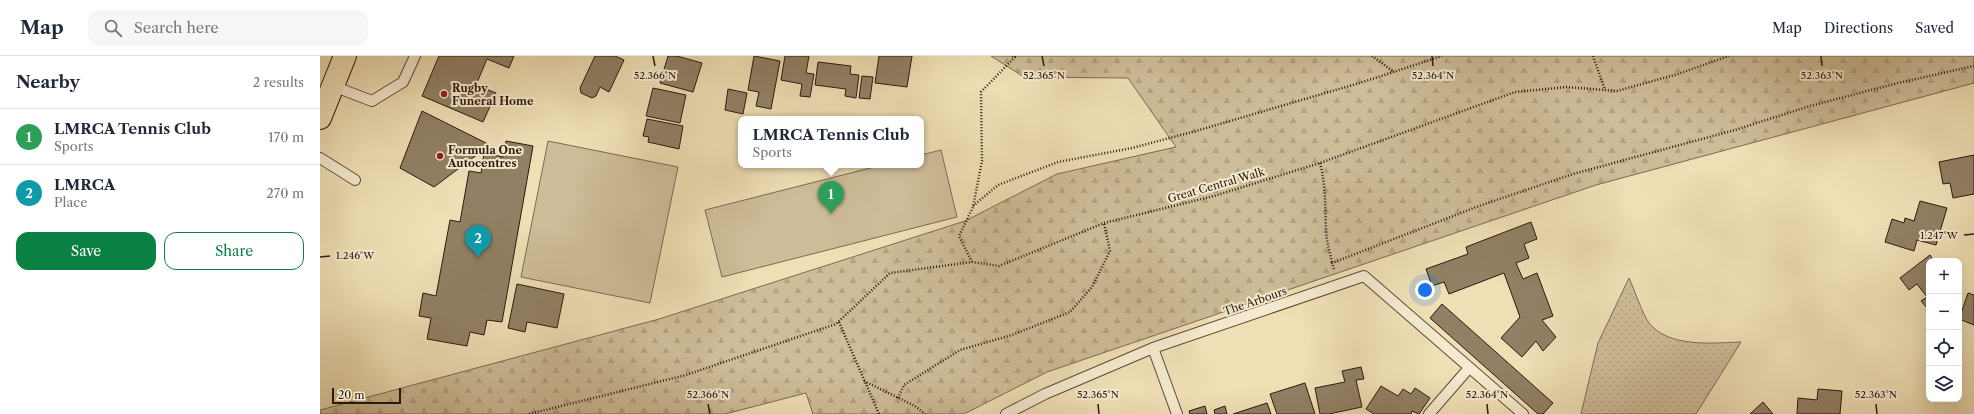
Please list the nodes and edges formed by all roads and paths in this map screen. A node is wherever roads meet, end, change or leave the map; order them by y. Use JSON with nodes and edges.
{"nodes":[{"id":1,"x":345,"y":56,"type":"edge"},
{"id":2,"x":416,"y":56,"type":"edge"},
{"id":3,"x":1012,"y":56,"type":"edge"},
{"id":4,"x":1372,"y":56,"type":"edge"},
{"id":5,"x":1442,"y":56,"type":"edge"},
{"id":6,"x":1592,"y":56,"type":"edge"},
{"id":7,"x":1729,"y":56,"type":"edge"},
{"id":8,"x":1974,"y":66,"type":"edge"},
{"id":9,"x":1394,"y":72,"type":"junction"},
{"id":10,"x":333,"y":86,"type":"junction"},
{"id":11,"x":1605,"y":90,"type":"junction"},
{"id":12,"x":320,"y":118,"type":"edge"},
{"id":13,"x":320,"y":158,"type":"edge"},
{"id":14,"x":1320,"y":164,"type":"junction"},
{"id":15,"x":355,"y":180,"type":"dead end"},
{"id":16,"x":973,"y":206,"type":"junction"},
{"id":17,"x":1104,"y":223,"type":"junction"},
{"id":18,"x":972,"y":262,"type":"junction"},
{"id":19,"x":1332,"y":263,"type":"junction"},
{"id":20,"x":1340,"y":285,"type":"junction"},
{"id":21,"x":838,"y":323,"type":"junction"},
{"id":22,"x":1153,"y":348,"type":"junction"},
{"id":23,"x":1469,"y":368,"type":"junction"},
{"id":24,"x":864,"y":381,"type":"junction"},
{"id":25,"x":898,"y":398,"type":"junction"},
{"id":26,"x":529,"y":414,"type":"edge"},
{"id":27,"x":879,"y":414,"type":"edge"},
{"id":28,"x":925,"y":414,"type":"edge"},
{"id":29,"x":1006,"y":414,"type":"edge"},
{"id":30,"x":1177,"y":414,"type":"edge"},
{"id":31,"x":1429,"y":414,"type":"edge"},
{"id":32,"x":1523,"y":414,"type":"edge"}],
"edges":[{"from":1,"to":10,"type":"highway"},
{"from":2,"to":10,"type":"lane"},
{"from":3,"to":16,"type":"path"},
{"from":4,"to":9,"type":"path"},
{"from":5,"to":9,"type":"path"},
{"from":6,"to":11,"type":"path"},
{"from":7,"to":11,"type":"path","name":"Great Central Walk"},
{"from":8,"to":19,"type":"path"},
{"from":9,"to":16,"type":"path"},
{"from":10,"to":12,"type":"highway"},
{"from":11,"to":14,"type":"path","name":"Great Central Walk"},
{"from":13,"to":15,"type":"lane"},
{"from":14,"to":17,"type":"path","name":"Great Central Walk"},
{"from":14,"to":19,"type":"path"},
{"from":16,"to":18,"type":"path"},
{"from":17,"to":18,"type":"path","name":"Great Central Walk"},
{"from":17,"to":25,"type":"path"},
{"from":18,"to":21,"type":"path","name":"Great Central Walk"},
{"from":19,"to":20,"type":"path"},
{"from":20,"to":22,"type":"lane","name":"The Arbours"},
{"from":20,"to":23,"type":"lane","name":"The Arbours"},
{"from":21,"to":24,"type":"path"},
{"from":21,"to":26,"type":"path"},
{"from":22,"to":29,"type":"lane","name":"The Arbours"},
{"from":22,"to":30,"type":"lane"},
{"from":23,"to":31,"type":"lane"},
{"from":23,"to":32,"type":"lane"},
{"from":24,"to":25,"type":"path"},
{"from":24,"to":27,"type":"path"},
{"from":25,"to":28,"type":"path"}]}
